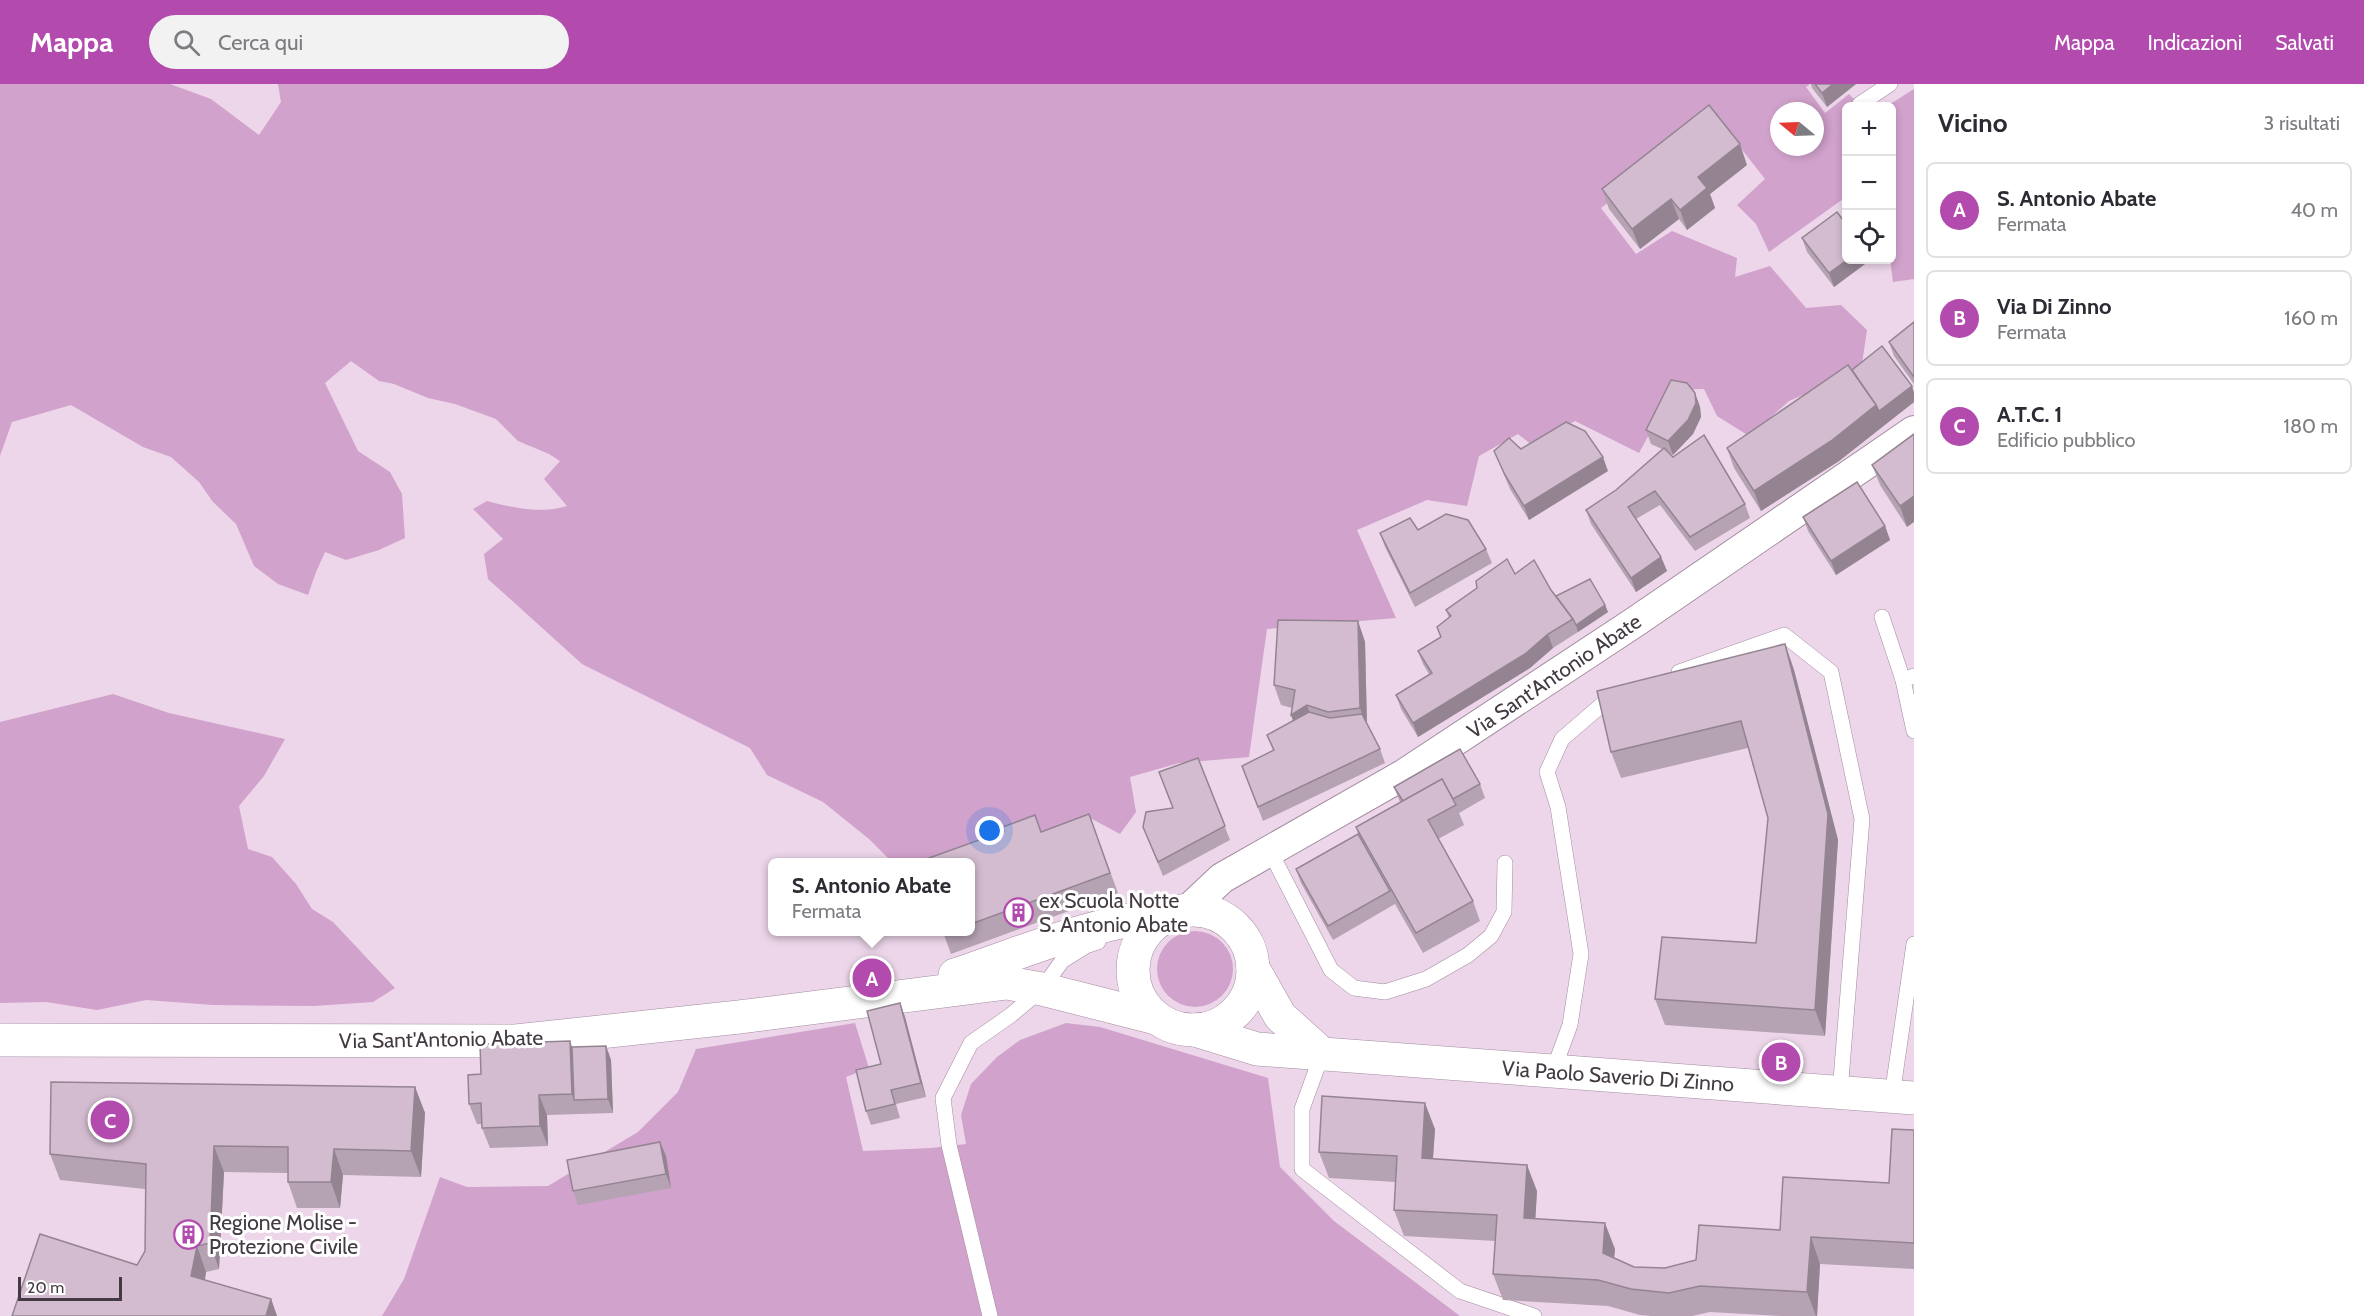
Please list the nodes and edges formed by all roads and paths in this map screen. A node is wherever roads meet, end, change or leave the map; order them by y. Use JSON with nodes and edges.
{"nodes":[{"id":1,"x":1890,"y":84,"type":"edge"},
{"id":2,"x":1863,"y":102,"type":"edge"},
{"id":3,"x":1914,"y":431,"type":"edge"},
{"id":4,"x":1882,"y":617,"type":"dead end"},
{"id":5,"x":1666,"y":677,"type":"edge"},
{"id":6,"x":1909,"y":678,"type":"edge"},
{"id":7,"x":1633,"y":689,"type":"edge"},
{"id":8,"x":1914,"y":731,"type":"edge"},
{"id":9,"x":1270,"y":851,"type":"junction"},
{"id":10,"x":1505,"y":863,"type":"dead end"},
{"id":11,"x":1168,"y":917,"type":"junction"},
{"id":12,"x":1914,"y":944,"type":"edge"},
{"id":13,"x":1253,"y":968,"type":"junction"},
{"id":14,"x":1042,"y":989,"type":"junction"},
{"id":15,"x":879,"y":1000,"type":"junction"},
{"id":16,"x":1156,"y":1018,"type":"junction"},
{"id":17,"x":1195,"y":1030,"type":"junction"},
{"id":18,"x":0,"y":1040,"type":"edge"},
{"id":19,"x":1322,"y":1054,"type":"junction"},
{"id":20,"x":1553,"y":1071,"type":"junction"},
{"id":21,"x":1839,"y":1092,"type":"junction"},
{"id":22,"x":1903,"y":1097,"type":"edge"},
{"id":23,"x":990,"y":1316,"type":"edge"},
{"id":24,"x":1534,"y":1316,"type":"edge"}],
"edges":[{"from":1,"to":2,"type":"lane"},
{"from":3,"to":9,"type":"street","name":"Via Sant'Antonio Abate"},
{"from":4,"to":6,"type":"lane"},
{"from":5,"to":21,"type":"lane"},
{"from":6,"to":8,"type":"lane"},
{"from":7,"to":20,"type":"lane"},
{"from":9,"to":10,"type":"lane"},
{"from":9,"to":11,"type":"street","name":"Via Sant'Antonio Abate"},
{"from":11,"to":13,"type":"street"},
{"from":11,"to":14,"type":"lane"},
{"from":11,"to":15,"type":"street","name":"Via Sant'Antonio Abate"},
{"from":11,"to":16,"type":"street"},
{"from":12,"to":22,"type":"lane"},
{"from":13,"to":17,"type":"street"},
{"from":13,"to":19,"type":"street"},
{"from":14,"to":15,"type":"street","name":"Via Sant'Antonio Abate"},
{"from":14,"to":16,"type":"street","name":"Via Sant'Antonio Abate"},
{"from":14,"to":23,"type":"lane"},
{"from":15,"to":18,"type":"street","name":"Via Sant'Antonio Abate"},
{"from":16,"to":17,"type":"street"},
{"from":17,"to":19,"type":"street","name":"Via Paolo Saverio Di Zinno"},
{"from":19,"to":20,"type":"street","name":"Via Paolo Saverio Di Zinno"},
{"from":19,"to":24,"type":"lane"},
{"from":20,"to":21,"type":"street","name":"Via Paolo Saverio Di Zinno"},
{"from":21,"to":22,"type":"street","name":"Via Paolo Saverio Di Zinno"}]}
